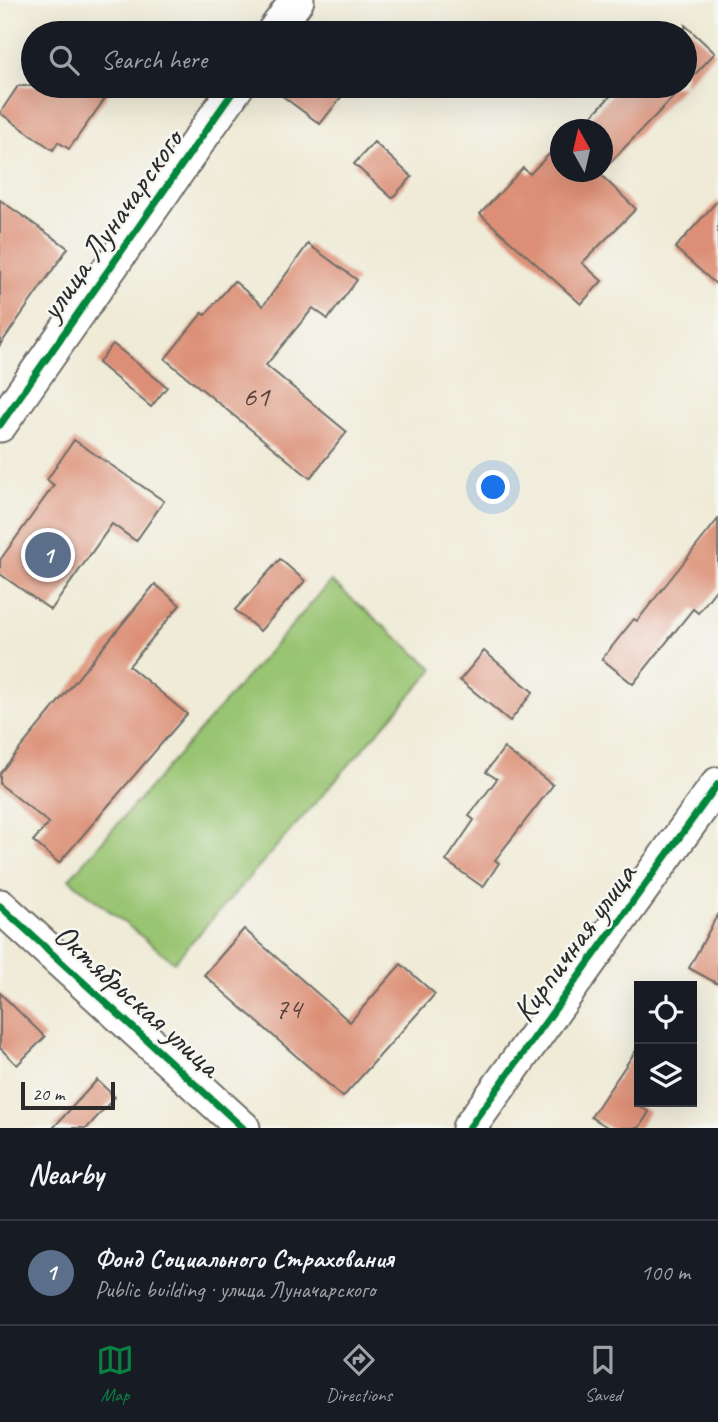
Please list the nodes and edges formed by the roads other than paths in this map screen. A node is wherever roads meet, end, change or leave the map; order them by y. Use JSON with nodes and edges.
{"nodes":[{"id":1,"x":297,"y":0,"type":"edge"},
{"id":2,"x":282,"y":21,"type":"edge"},
{"id":3,"x":229,"y":98,"type":"edge"},
{"id":4,"x":0,"y":425,"type":"edge"},
{"id":5,"x":718,"y":784,"type":"edge"},
{"id":6,"x":0,"y":906,"type":"edge"},
{"id":7,"x":243,"y":1128,"type":"edge"},
{"id":8,"x":468,"y":1128,"type":"edge"}],
"edges":[{"from":1,"to":2,"type":"street"},
{"from":3,"to":4,"type":"street","name":"улица Луначарского"},
{"from":5,"to":8,"type":"street","name":"Кирпичная улица"},
{"from":6,"to":7,"type":"street","name":"Октябрьская улица"}]}
